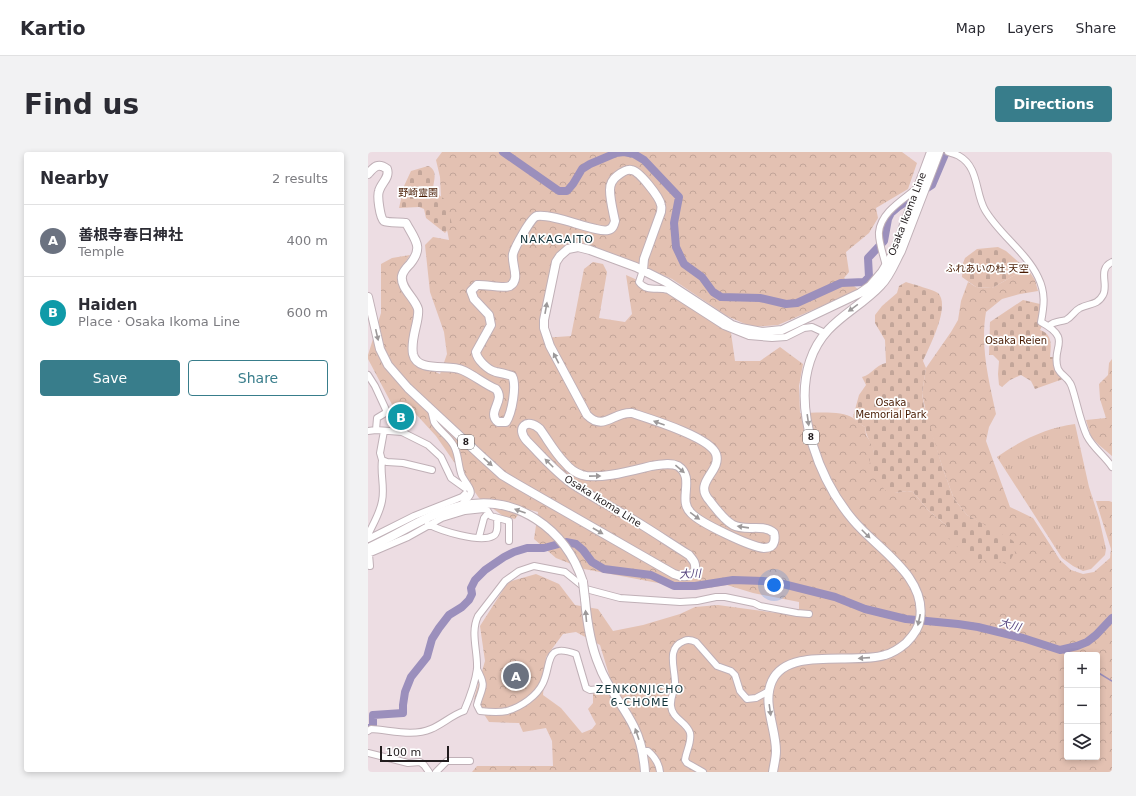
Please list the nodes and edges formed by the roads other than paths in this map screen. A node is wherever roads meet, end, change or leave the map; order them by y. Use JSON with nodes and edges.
{"nodes":[{"id":1,"x":939,"y":152,"type":"edge"},
{"id":2,"x":948,"y":152,"type":"edge"},
{"id":3,"x":929,"y":153,"type":"edge"},
{"id":4,"x":368,"y":174,"type":"edge"},
{"id":5,"x":919,"y":192,"type":"junction"},
{"id":6,"x":1112,"y":262,"type":"edge"},
{"id":7,"x":886,"y":266,"type":"junction"},
{"id":8,"x":643,"y":270,"type":"junction"},
{"id":9,"x":368,"y":297,"type":"edge"},
{"id":10,"x":1049,"y":326,"type":"junction"},
{"id":11,"x":825,"y":333,"type":"junction"},
{"id":12,"x":368,"y":374,"type":"edge"},
{"id":13,"x":431,"y":410,"type":"junction"},
{"id":14,"x":376,"y":430,"type":"junction"},
{"id":15,"x":368,"y":431,"type":"edge"},
{"id":16,"x":384,"y":431,"type":"junction"},
{"id":17,"x":382,"y":460,"type":"junction"},
{"id":18,"x":1112,"y":467,"type":"edge"},
{"id":19,"x":432,"y":470,"type":"dead end"},
{"id":20,"x":460,"y":506,"type":"junction"},
{"id":21,"x":488,"y":513,"type":"junction"},
{"id":22,"x":497,"y":518,"type":"junction"},
{"id":23,"x":428,"y":524,"type":"junction"},
{"id":24,"x":368,"y":535,"type":"edge"},
{"id":25,"x":480,"y":537,"type":"junction"},
{"id":26,"x":368,"y":539,"type":"edge"},
{"id":27,"x":509,"y":541,"type":"dead end"},
{"id":28,"x":368,"y":552,"type":"edge"},
{"id":29,"x":371,"y":567,"type":"edge"},
{"id":30,"x":809,"y":614,"type":"dead end"},
{"id":31,"x":477,"y":669,"type":"junction"},
{"id":32,"x":610,"y":688,"type":"junction"},
{"id":33,"x":769,"y":691,"type":"junction"},
{"id":34,"x":368,"y":731,"type":"edge"},
{"id":35,"x":642,"y":751,"type":"junction"},
{"id":36,"x":368,"y":753,"type":"edge"},
{"id":37,"x":470,"y":761,"type":"dead end"},
{"id":38,"x":429,"y":772,"type":"edge"},
{"id":39,"x":436,"y":772,"type":"edge"},
{"id":40,"x":645,"y":772,"type":"edge"},
{"id":41,"x":660,"y":772,"type":"edge"},
{"id":42,"x":703,"y":772,"type":"edge"},
{"id":43,"x":773,"y":772,"type":"edge"}],
"edges":[{"from":1,"to":5,"type":"main road","name":"Osaka Ikoma Line","number":"8"},
{"from":2,"to":10,"type":"street"},
{"from":3,"to":5,"type":"main road","name":"Osaka Ikoma Line","number":"8"},
{"from":4,"to":8,"type":"main road"},
{"from":5,"to":7,"type":"main road","name":"Osaka Ikoma Line","number":"8"},
{"from":5,"to":7,"type":"street"},
{"from":5,"to":11,"type":"main road","name":"Osaka Ikoma Line","number":"8","one_way":true},
{"from":6,"to":10,"type":"street"},
{"from":7,"to":8,"type":"main road","name":"Osaka Ikoma Line","number":"8"},
{"from":8,"to":11,"type":"street"},
{"from":13,"to":8,"type":"main road","name":"Osaka Ikoma Line","number":"8","one_way":true},
{"from":9,"to":13,"type":"main road","name":"Osaka Ikoma Line","number":"8","one_way":true},
{"from":10,"to":18,"type":"street"},
{"from":11,"to":33,"type":"main road","name":"Osaka Ikoma Line","number":"8","one_way":true},
{"from":12,"to":14,"type":"street"},
{"from":13,"to":20,"type":"street"},
{"from":14,"to":15,"type":"street"},
{"from":14,"to":16,"type":"street"},
{"from":16,"to":17,"type":"street"},
{"from":16,"to":26,"type":"street"},
{"from":17,"to":19,"type":"street"},
{"from":17,"to":24,"type":"street"},
{"from":20,"to":28,"type":"main road"},
{"from":32,"to":20,"type":"main road","one_way":true,"bridge":true},
{"from":21,"to":22,"type":"street"},
{"from":21,"to":23,"type":"street"},
{"from":21,"to":25,"type":"street"},
{"from":22,"to":25,"type":"street"},
{"from":22,"to":27,"type":"street"},
{"from":23,"to":25,"type":"street"},
{"from":23,"to":28,"type":"street"},
{"from":28,"to":29,"type":"street"},
{"from":30,"to":31,"type":"street"},
{"from":31,"to":32,"type":"street"},
{"from":31,"to":34,"type":"street"},
{"from":35,"to":32,"type":"main road","one_way":true},
{"from":33,"to":42,"type":"street"},
{"from":33,"to":43,"type":"main road","name":"Osaka Ikoma Line","number":"8","one_way":true},
{"from":35,"to":40,"type":"main road"},
{"from":35,"to":41,"type":"street"},
{"from":36,"to":38,"type":"street"},
{"from":37,"to":39,"type":"street"}]}
